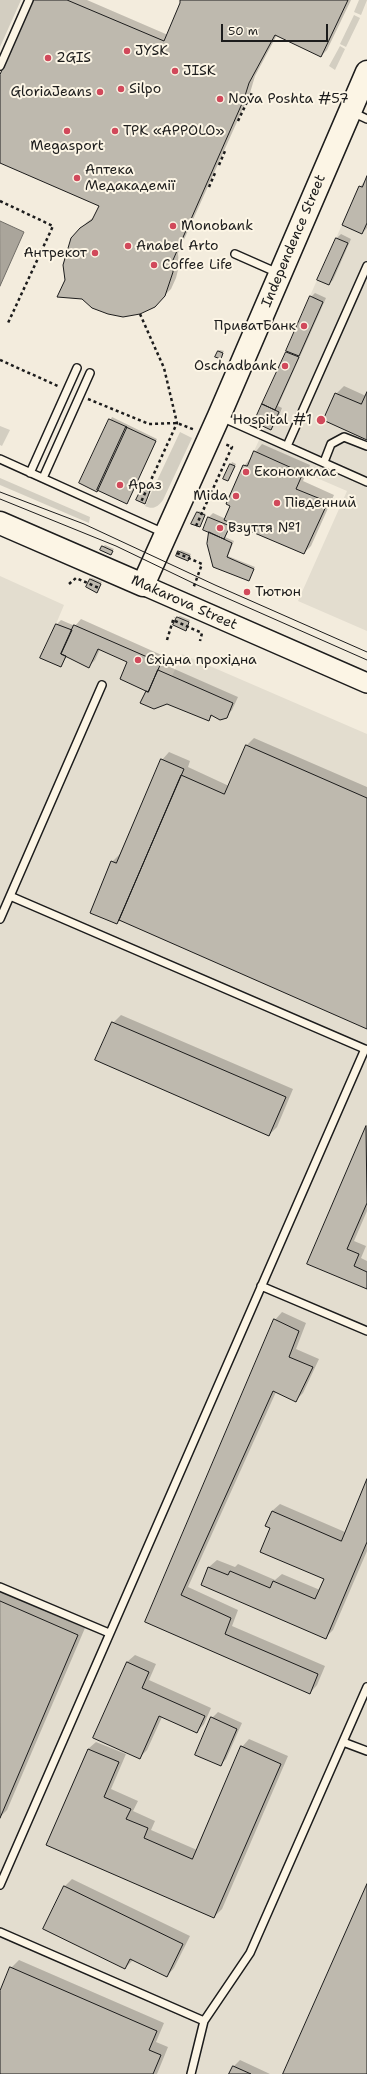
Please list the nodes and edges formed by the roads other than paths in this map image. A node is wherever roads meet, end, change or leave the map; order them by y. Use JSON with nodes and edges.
{"nodes":[{"id":1,"x":28,"y":0,"type":"edge"},
{"id":2,"x":0,"y":66,"type":"edge"},
{"id":3,"x":367,"y":72,"type":"edge"},
{"id":4,"x":358,"y":115,"type":"edge"},
{"id":5,"x":235,"y":254,"type":"dead end"},
{"id":6,"x":367,"y":266,"type":"edge"},
{"id":7,"x":280,"y":274,"type":"junction"},
{"id":8,"x":77,"y":368,"type":"dead end"},
{"id":9,"x":90,"y":373,"type":"dead end"},
{"id":10,"x":218,"y":416,"type":"junction"},
{"id":11,"x":287,"y":446,"type":"junction"},
{"id":12,"x":367,"y":446,"type":"edge"},
{"id":13,"x":0,"y":460,"type":"edge"},
{"id":14,"x":324,"y":462,"type":"junction"},
{"id":15,"x":30,"y":473,"type":"junction"},
{"id":16,"x":43,"y":478,"type":"junction"},
{"id":17,"x":367,"y":482,"type":"edge"},
{"id":18,"x":0,"y":523,"type":"edge"},
{"id":19,"x":166,"y":534,"type":"junction"},
{"id":20,"x":142,"y":585,"type":"junction"},
{"id":21,"x":367,"y":683,"type":"edge"},
{"id":22,"x":102,"y":685,"type":"dead end"},
{"id":23,"x":10,"y":896,"type":"junction"},
{"id":24,"x":0,"y":919,"type":"edge"},
{"id":25,"x":366,"y":1050,"type":"edge"},
{"id":26,"x":261,"y":1286,"type":"junction"},
{"id":27,"x":367,"y":1331,"type":"edge"},
{"id":28,"x":0,"y":1587,"type":"edge"},
{"id":29,"x":108,"y":1633,"type":"junction"},
{"id":30,"x":367,"y":1687,"type":"edge"},
{"id":31,"x":343,"y":1742,"type":"junction"},
{"id":32,"x":367,"y":1751,"type":"edge"},
{"id":33,"x":0,"y":1884,"type":"edge"},
{"id":34,"x":0,"y":1932,"type":"edge"},
{"id":35,"x":204,"y":2021,"type":"junction"},
{"id":36,"x":191,"y":2074,"type":"edge"}],
"edges":[{"from":1,"to":2,"type":"lane"},
{"from":3,"to":4,"type":"main road","name":"Independence Street"},
{"from":4,"to":7,"type":"main road","name":"Independence Street"},
{"from":5,"to":7,"type":"lane"},
{"from":6,"to":11,"type":"lane"},
{"from":7,"to":10,"type":"main road","name":"Independence Street"},
{"from":8,"to":15,"type":"lane"},
{"from":9,"to":16,"type":"lane"},
{"from":10,"to":11,"type":"lane"},
{"from":10,"to":19,"type":"main road","name":"Independence Street"},
{"from":11,"to":14,"type":"lane"},
{"from":12,"to":14,"type":"lane"},
{"from":13,"to":15,"type":"lane"},
{"from":14,"to":17,"type":"lane"},
{"from":15,"to":16,"type":"lane"},
{"from":16,"to":19,"type":"lane"},
{"from":18,"to":20,"type":"main road","name":"Makarova Street"},
{"from":19,"to":20,"type":"main road","name":"Independence Street"},
{"from":20,"to":21,"type":"main road","name":"Makarova Street"},
{"from":22,"to":23,"type":"lane"},
{"from":23,"to":24,"type":"lane"},
{"from":23,"to":25,"type":"lane"},
{"from":25,"to":26,"type":"lane"},
{"from":26,"to":27,"type":"lane"},
{"from":26,"to":29,"type":"lane"},
{"from":28,"to":29,"type":"lane"},
{"from":29,"to":33,"type":"lane"},
{"from":30,"to":31,"type":"lane"},
{"from":31,"to":32,"type":"lane"},
{"from":31,"to":35,"type":"lane"},
{"from":34,"to":35,"type":"lane"},
{"from":35,"to":36,"type":"lane"}]}
